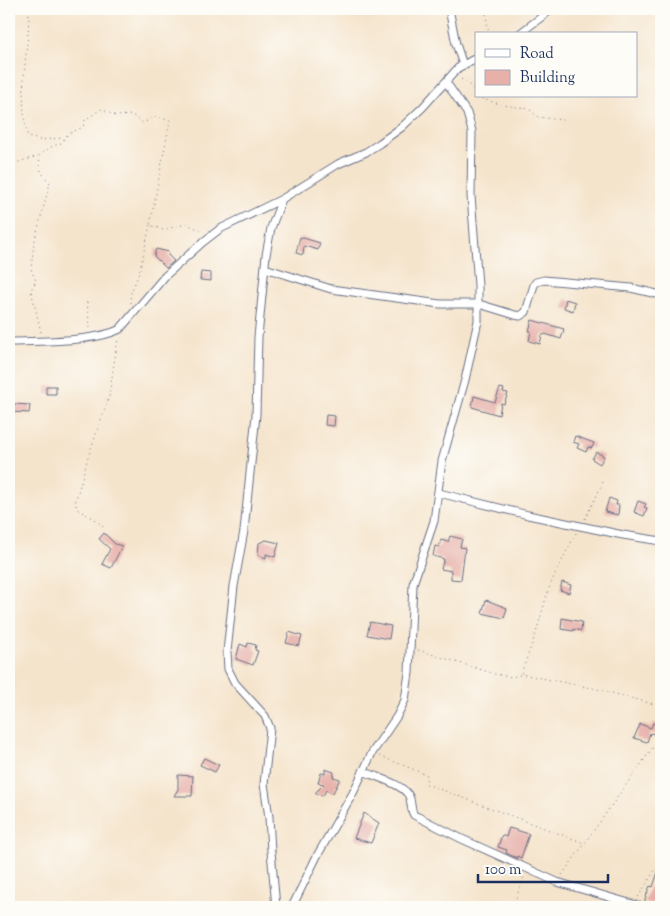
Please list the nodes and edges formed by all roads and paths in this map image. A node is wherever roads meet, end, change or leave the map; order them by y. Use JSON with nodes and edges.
{"nodes":[{"id":1,"x":29,"y":9,"type":"edge"},
{"id":2,"x":449,"y":9,"type":"edge"},
{"id":3,"x":485,"y":9,"type":"edge"},
{"id":4,"x":552,"y":9,"type":"edge"},
{"id":5,"x":488,"y":32,"type":"edge"},
{"id":6,"x":522,"y":32,"type":"edge"},
{"id":7,"x":475,"y":58,"type":"edge"},
{"id":8,"x":462,"y":65,"type":"junction"},
{"id":9,"x":453,"y":74,"type":"junction"},
{"id":10,"x":446,"y":82,"type":"junction"},
{"id":11,"x":475,"y":91,"type":"edge"},
{"id":12,"x":479,"y":98,"type":"edge"},
{"id":13,"x":563,"y":120,"type":"dead end"},
{"id":14,"x":64,"y":138,"type":"junction"},
{"id":15,"x":39,"y":156,"type":"junction"},
{"id":16,"x":9,"y":165,"type":"edge"},
{"id":17,"x":282,"y":199,"type":"junction"},
{"id":18,"x":150,"y":225,"type":"junction"},
{"id":19,"x":202,"y":231,"type":"dead end"},
{"id":20,"x":264,"y":268,"type":"junction"},
{"id":21,"x":661,"y":295,"type":"edge"},
{"id":22,"x":87,"y":302,"type":"dead end"},
{"id":23,"x":479,"y":304,"type":"junction"},
{"id":24,"x":128,"y":320,"type":"junction"},
{"id":25,"x":120,"y":329,"type":"junction"},
{"id":26,"x":90,"y":337,"type":"junction"},
{"id":27,"x":42,"y":340,"type":"junction"},
{"id":28,"x":9,"y":342,"type":"edge"},
{"id":29,"x":603,"y":482,"type":"dead end"},
{"id":30,"x":439,"y":493,"type":"junction"},
{"id":31,"x":580,"y":525,"type":"junction"},
{"id":32,"x":103,"y":527,"type":"dead end"},
{"id":33,"x":661,"y":541,"type":"edge"},
{"id":34,"x":410,"y":647,"type":"junction"},
{"id":35,"x":521,"y":674,"type":"junction"},
{"id":36,"x":661,"y":706,"type":"edge"},
{"id":37,"x":661,"y":736,"type":"edge"},
{"id":38,"x":372,"y":753,"type":"junction"},
{"id":39,"x":363,"y":771,"type":"junction"},
{"id":40,"x":584,"y":843,"type":"junction"},
{"id":41,"x":661,"y":861,"type":"edge"},
{"id":42,"x":527,"y":868,"type":"junction"},
{"id":43,"x":557,"y":882,"type":"junction"},
{"id":44,"x":634,"y":904,"type":"junction"},
{"id":45,"x":276,"y":907,"type":"edge"},
{"id":46,"x":292,"y":907,"type":"edge"},
{"id":47,"x":513,"y":907,"type":"edge"},
{"id":48,"x":643,"y":907,"type":"edge"}],
"edges":[{"from":1,"to":14,"type":"path"},
{"from":2,"to":8,"type":"street"},
{"from":3,"to":5,"type":"path"},
{"from":4,"to":6,"type":"street"},
{"from":7,"to":8,"type":"street"},
{"from":8,"to":9,"type":"street"},
{"from":9,"to":10,"type":"street"},
{"from":9,"to":11,"type":"path"},
{"from":10,"to":17,"type":"street"},
{"from":10,"to":23,"type":"street"},
{"from":12,"to":13,"type":"path"},
{"from":14,"to":15,"type":"path"},
{"from":14,"to":18,"type":"path"},
{"from":15,"to":16,"type":"path"},
{"from":15,"to":27,"type":"path"},
{"from":17,"to":20,"type":"street"},
{"from":17,"to":24,"type":"street"},
{"from":18,"to":19,"type":"path"},
{"from":18,"to":24,"type":"path"},
{"from":20,"to":23,"type":"street"},
{"from":20,"to":45,"type":"street"},
{"from":21,"to":23,"type":"street"},
{"from":22,"to":26,"type":"path"},
{"from":23,"to":30,"type":"street"},
{"from":24,"to":25,"type":"street"},
{"from":25,"to":26,"type":"street"},
{"from":25,"to":32,"type":"path"},
{"from":26,"to":27,"type":"street"},
{"from":27,"to":28,"type":"street"},
{"from":29,"to":31,"type":"path"},
{"from":30,"to":31,"type":"street"},
{"from":30,"to":34,"type":"street"},
{"from":31,"to":33,"type":"street"},
{"from":31,"to":35,"type":"path"},
{"from":34,"to":35,"type":"path"},
{"from":34,"to":38,"type":"street"},
{"from":35,"to":36,"type":"path"},
{"from":37,"to":40,"type":"path"},
{"from":38,"to":39,"type":"street"},
{"from":38,"to":40,"type":"path"},
{"from":39,"to":42,"type":"street"},
{"from":39,"to":46,"type":"street"},
{"from":40,"to":43,"type":"path"},
{"from":41,"to":44,"type":"path"},
{"from":42,"to":43,"type":"street"},
{"from":42,"to":47,"type":"path"},
{"from":43,"to":44,"type":"street"},
{"from":44,"to":48,"type":"street"}]}
